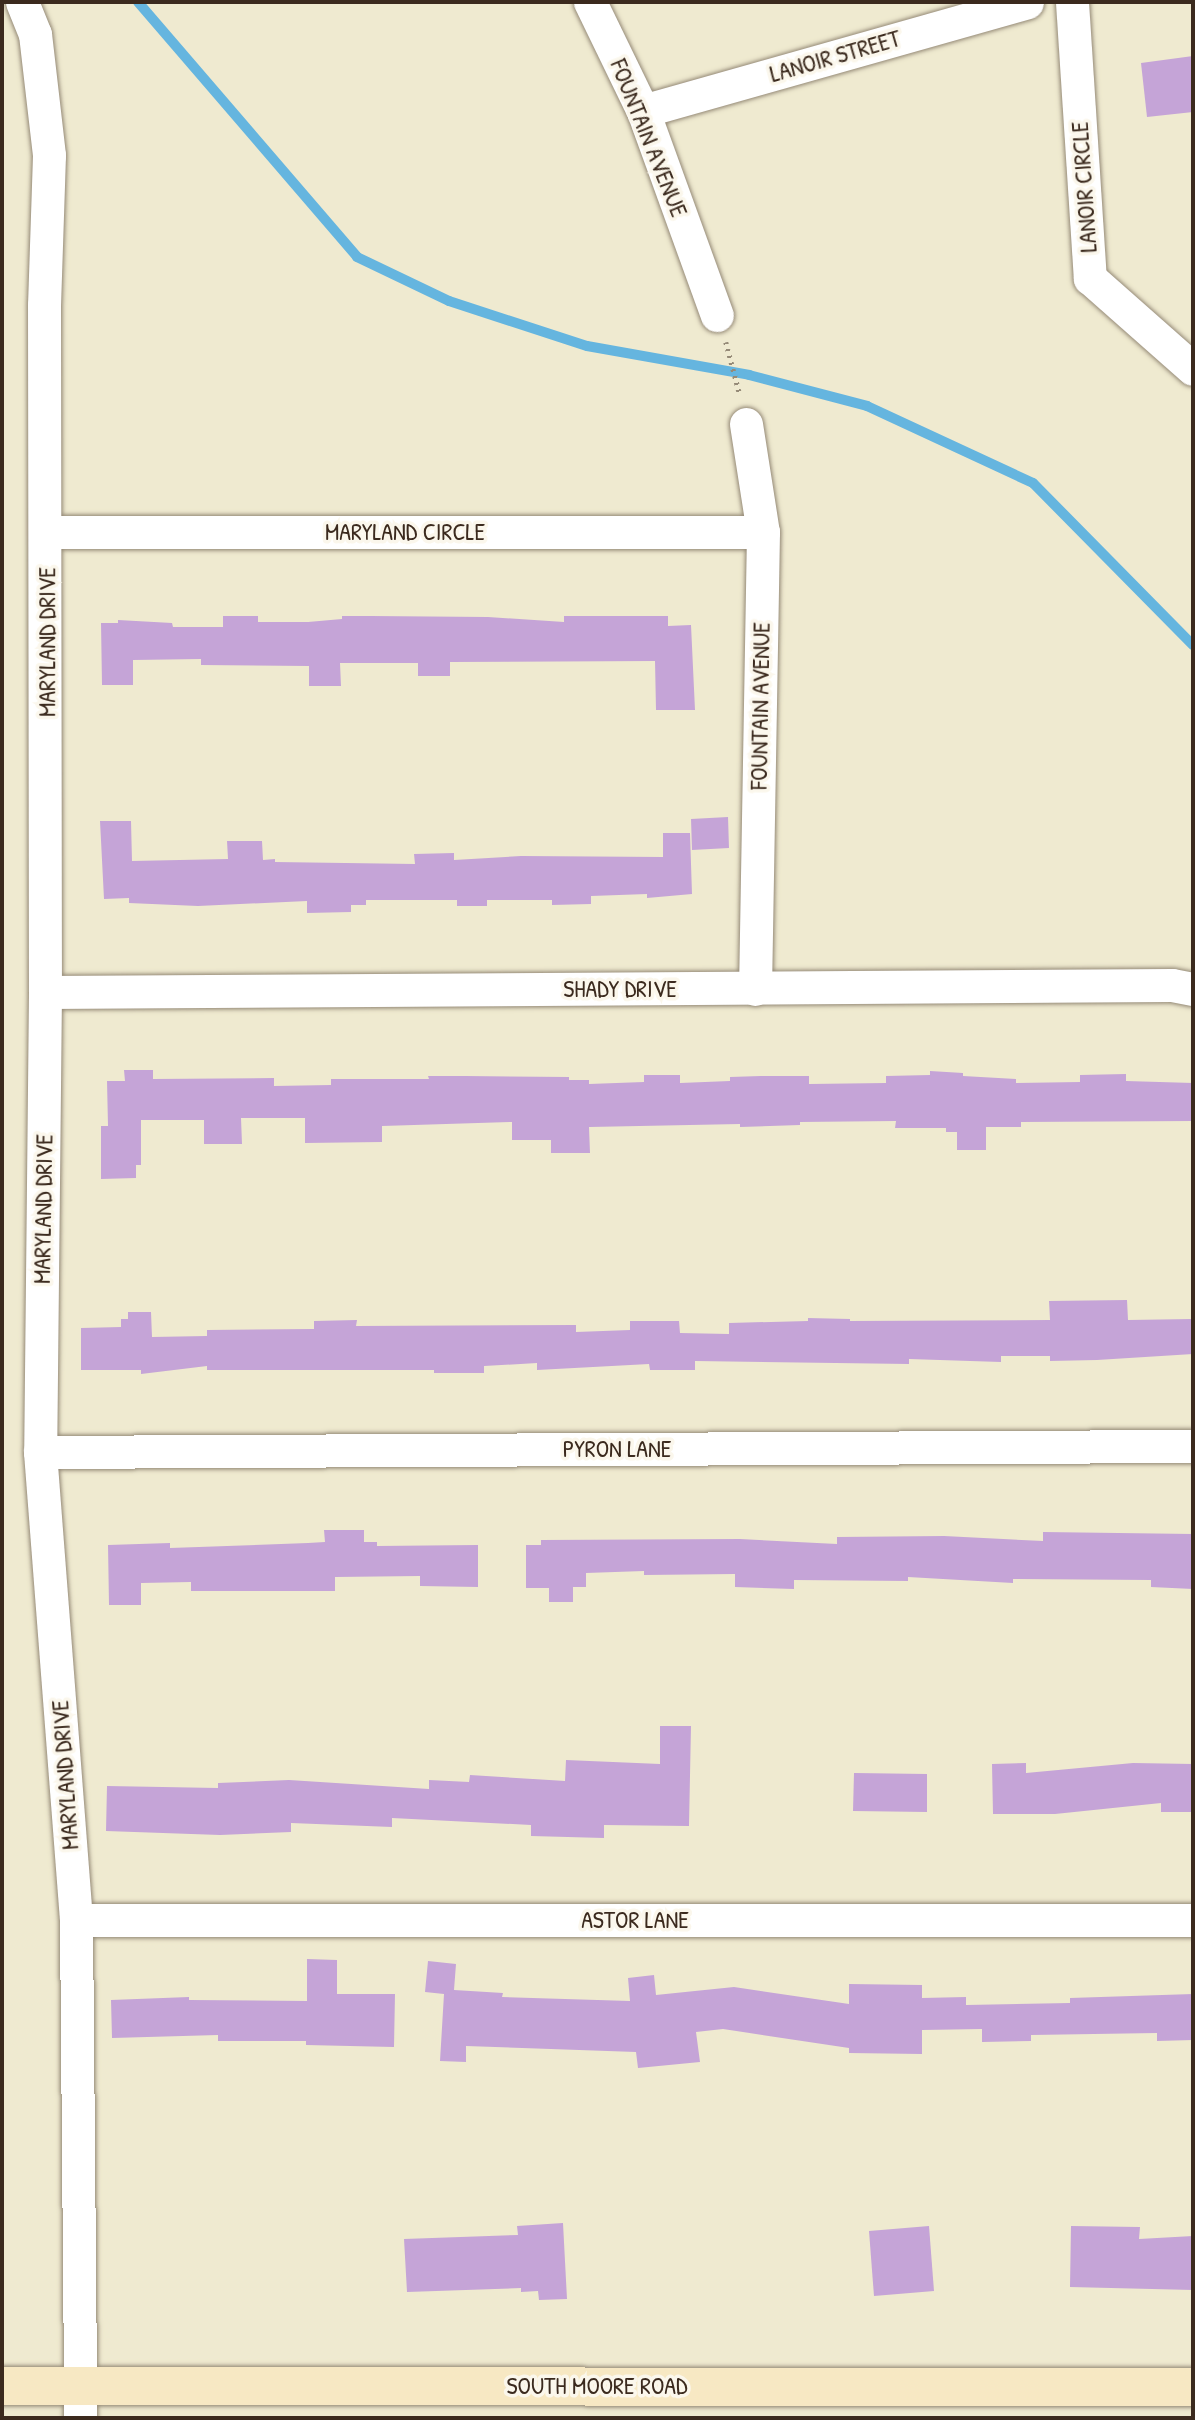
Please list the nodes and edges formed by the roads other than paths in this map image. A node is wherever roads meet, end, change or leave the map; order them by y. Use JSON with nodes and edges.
{"nodes":[{"id":1,"x":22,"y":2,"type":"edge"},
{"id":2,"x":590,"y":2,"type":"edge"},
{"id":3,"x":1027,"y":2,"type":"edge"},
{"id":4,"x":1072,"y":2,"type":"edge"},
{"id":5,"x":643,"y":111,"type":"junction"},
{"id":6,"x":717,"y":315,"type":"dead end"},
{"id":7,"x":1193,"y":369,"type":"edge"},
{"id":8,"x":746,"y":424,"type":"dead end"},
{"id":9,"x":47,"y":531,"type":"junction"},
{"id":10,"x":762,"y":532,"type":"junction"},
{"id":11,"x":755,"y":989,"type":"junction"},
{"id":12,"x":1193,"y":989,"type":"edge"},
{"id":13,"x":46,"y":992,"type":"junction"},
{"id":14,"x":1193,"y":1446,"type":"edge"},
{"id":15,"x":40,"y":1452,"type":"junction"},
{"id":16,"x":76,"y":1920,"type":"junction"},
{"id":17,"x":1193,"y":1920,"type":"edge"},
{"id":18,"x":2,"y":2386,"type":"edge"},
{"id":19,"x":1193,"y":2386,"type":"edge"},
{"id":20,"x":80,"y":2402,"type":"edge"}],
"edges":[{"from":1,"to":9,"type":"street","name":"MARYLAND DRIVE"},
{"from":2,"to":5,"type":"street","name":"FOUNTAIN AVENUE"},
{"from":3,"to":5,"type":"street","name":"LANOIR STREET"},
{"from":4,"to":7,"type":"street","name":"LANOIR CIRCLE"},
{"from":5,"to":6,"type":"street","name":"FOUNTAIN AVENUE"},
{"from":8,"to":10,"type":"street","name":"FOUNTAIN AVENUE"},
{"from":9,"to":10,"type":"street","name":"MARYLAND CIRCLE"},
{"from":9,"to":13,"type":"street","name":"MARYLAND DRIVE"},
{"from":10,"to":11,"type":"street","name":"FOUNTAIN AVENUE"},
{"from":11,"to":12,"type":"street","name":"SHADY DRIVE"},
{"from":11,"to":13,"type":"street","name":"SHADY DRIVE"},
{"from":13,"to":15,"type":"street","name":"MARYLAND DRIVE"},
{"from":14,"to":15,"type":"street","name":"PYRON LANE"},
{"from":15,"to":16,"type":"street","name":"MARYLAND DRIVE"},
{"from":16,"to":17,"type":"street","name":"ASTOR LANE"},
{"from":16,"to":20,"type":"street","name":"MARYLAND DRIVE"},
{"from":18,"to":20,"type":"main road","name":"SOUTH MOORE ROAD"},
{"from":19,"to":20,"type":"main road","name":"SOUTH MOORE ROAD"}]}
